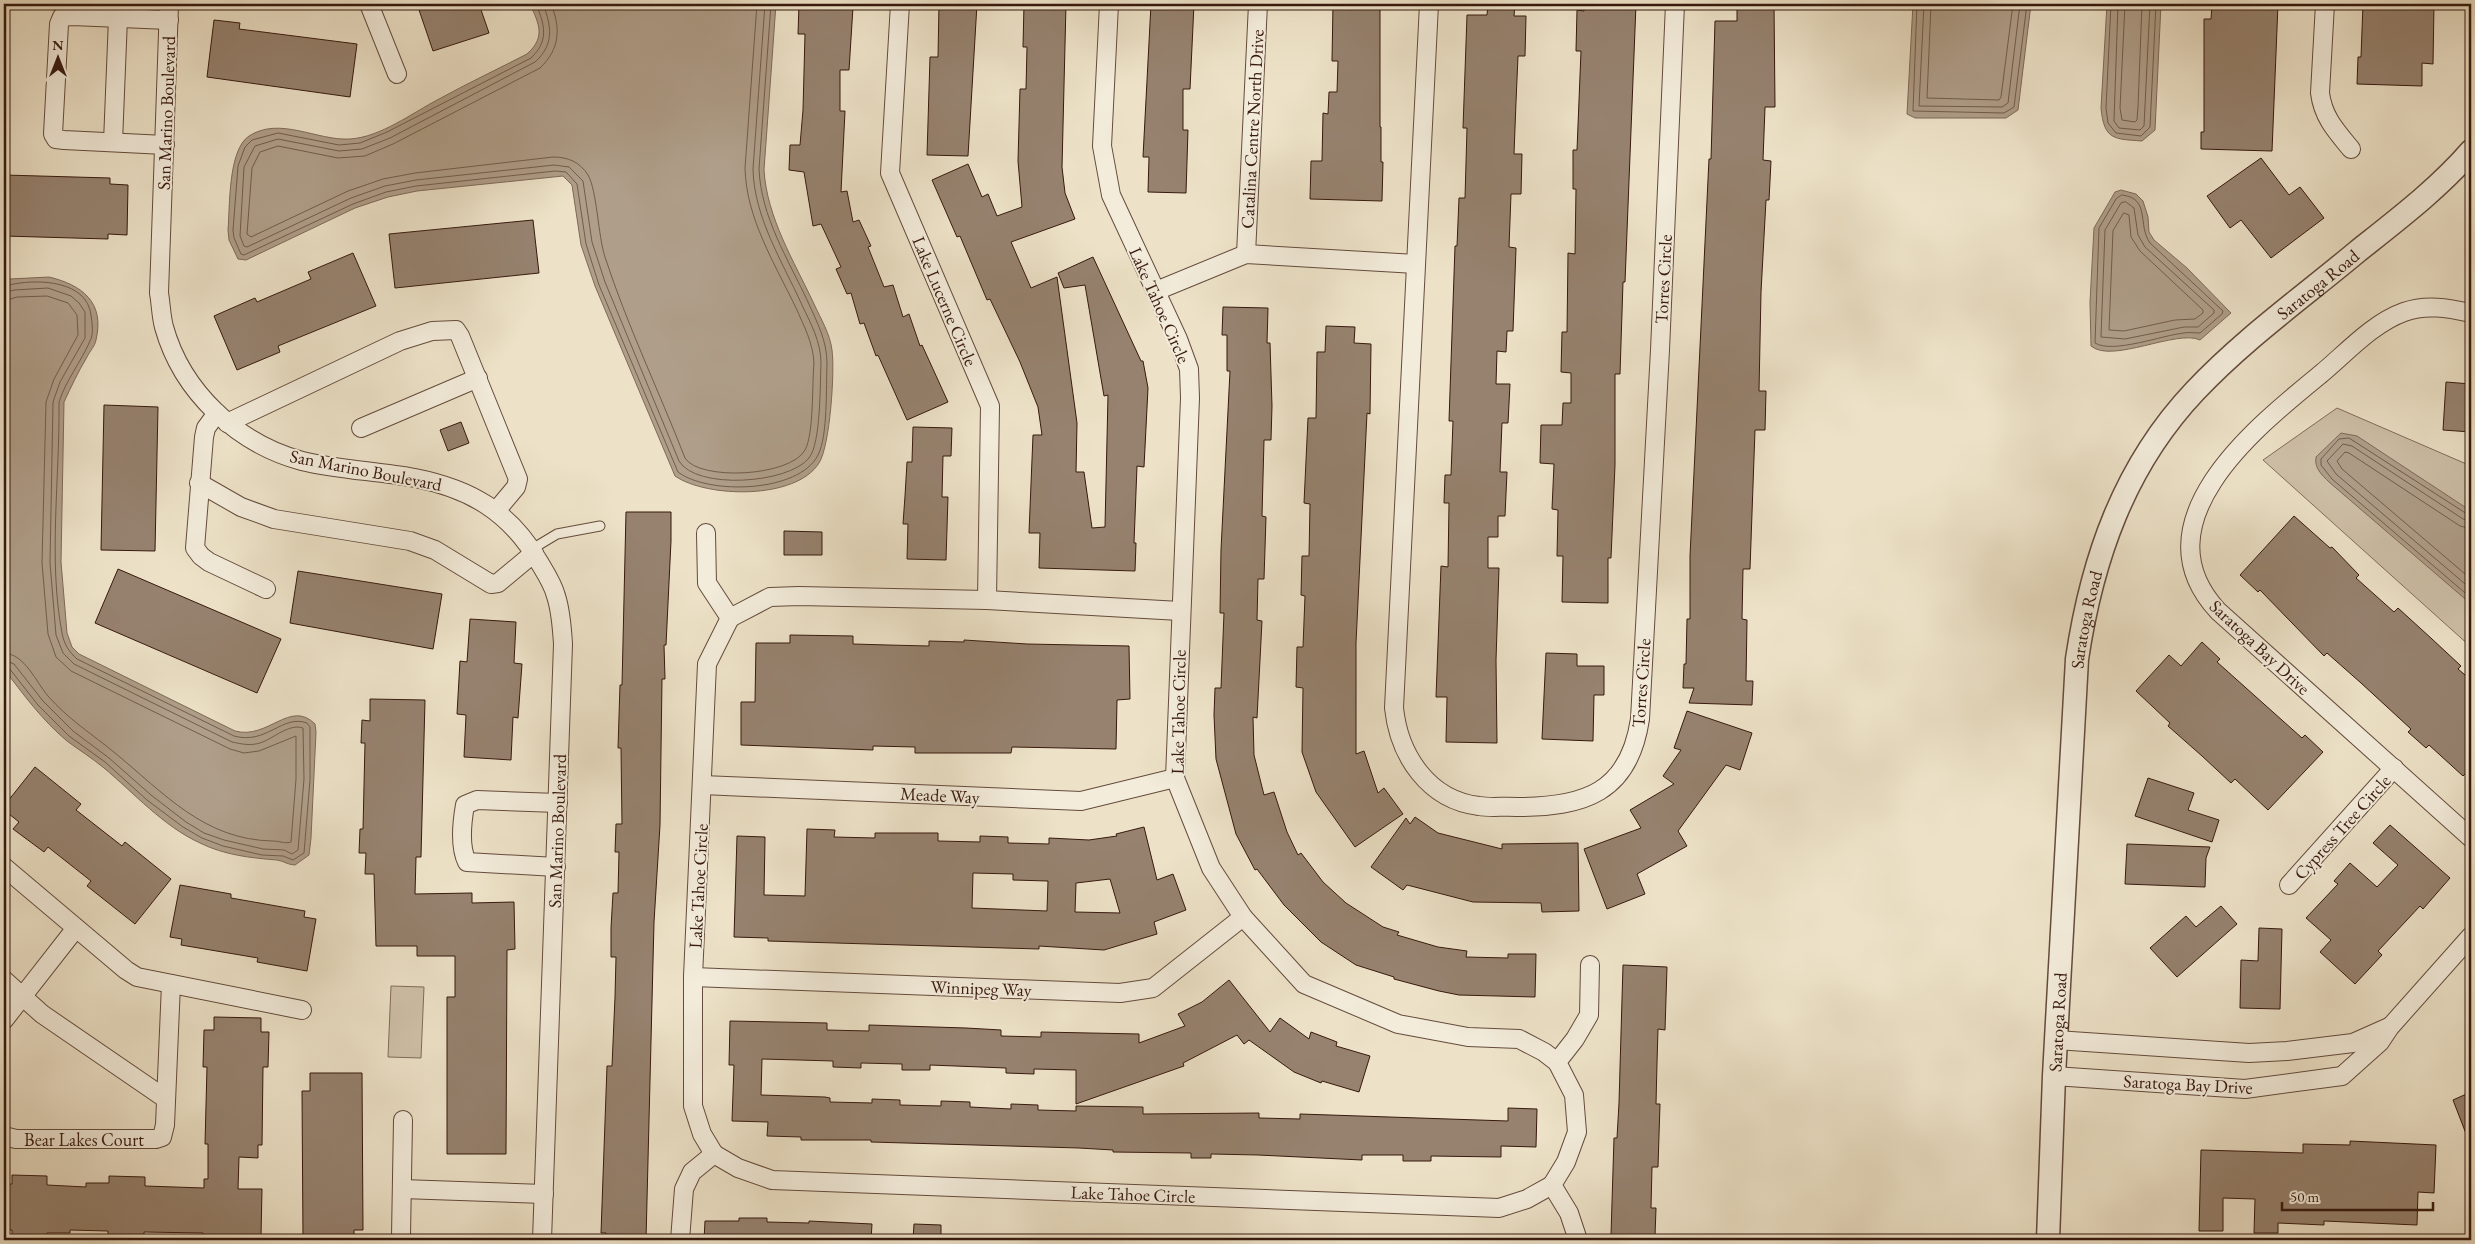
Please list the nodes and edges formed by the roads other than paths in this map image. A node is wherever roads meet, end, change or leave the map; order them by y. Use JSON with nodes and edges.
{"nodes":[{"id":1,"x":366,"y":4,"type":"edge"},
{"id":2,"x":900,"y":4,"type":"edge"},
{"id":3,"x":1109,"y":4,"type":"edge"},
{"id":4,"x":1258,"y":4,"type":"edge"},
{"id":5,"x":1429,"y":4,"type":"edge"},
{"id":6,"x":1675,"y":4,"type":"edge"},
{"id":7,"x":2325,"y":4,"type":"edge"},
{"id":8,"x":169,"y":12,"type":"edge"},
{"id":9,"x":118,"y":18,"type":"junction"},
{"id":10,"x":397,"y":74,"type":"dead end"},
{"id":11,"x":113,"y":142,"type":"junction"},
{"id":12,"x":165,"y":145,"type":"junction"},
{"id":13,"x":2351,"y":149,"type":"dead end"},
{"id":14,"x":2471,"y":151,"type":"edge"},
{"id":15,"x":1246,"y":254,"type":"junction"},
{"id":16,"x":1416,"y":264,"type":"junction"},
{"id":17,"x":1156,"y":291,"type":"junction"},
{"id":18,"x":2471,"y":313,"type":"edge"},
{"id":19,"x":478,"y":378,"type":"junction"},
{"id":20,"x":222,"y":418,"type":"junction"},
{"id":21,"x":361,"y":428,"type":"dead end"},
{"id":22,"x":199,"y":483,"type":"junction"},
{"id":23,"x":496,"y":511,"type":"junction"},
{"id":24,"x":600,"y":526,"type":"dead end"},
{"id":25,"x":706,"y":533,"type":"dead end"},
{"id":26,"x":533,"y":551,"type":"junction"},
{"id":27,"x":266,"y":589,"type":"dead end"},
{"id":28,"x":986,"y":600,"type":"junction"},
{"id":29,"x":1180,"y":611,"type":"junction"},
{"id":30,"x":730,"y":618,"type":"junction"},
{"id":31,"x":2394,"y":768,"type":"junction"},
{"id":32,"x":1175,"y":778,"type":"junction"},
{"id":33,"x":702,"y":785,"type":"junction"},
{"id":34,"x":558,"y":803,"type":"junction"},
{"id":35,"x":2471,"y":838,"type":"edge"},
{"id":36,"x":4,"y":867,"type":"edge"},
{"id":37,"x":556,"y":867,"type":"junction"},
{"id":38,"x":2289,"y":885,"type":"dead end"},
{"id":39,"x":1243,"y":917,"type":"junction"},
{"id":40,"x":76,"y":928,"type":"junction"},
{"id":41,"x":2471,"y":936,"type":"edge"},
{"id":42,"x":1590,"y":965,"type":"dead end"},
{"id":43,"x":693,"y":977,"type":"junction"},
{"id":44,"x":4,"y":980,"type":"edge"},
{"id":45,"x":171,"y":984,"type":"junction"},
{"id":46,"x":22,"y":997,"type":"junction"},
{"id":47,"x":302,"y":1010,"type":"dead end"},
{"id":48,"x":4,"y":1020,"type":"edge"},
{"id":49,"x":2390,"y":1027,"type":"junction"},
{"id":50,"x":2056,"y":1040,"type":"junction"},
{"id":51,"x":1557,"y":1062,"type":"junction"},
{"id":52,"x":2054,"y":1076,"type":"junction"},
{"id":53,"x":166,"y":1099,"type":"junction"},
{"id":54,"x":403,"y":1120,"type":"dead end"},
{"id":55,"x":4,"y":1136,"type":"edge"},
{"id":56,"x":714,"y":1154,"type":"junction"},
{"id":57,"x":1552,"y":1185,"type":"junction"},
{"id":58,"x":402,"y":1189,"type":"junction"},
{"id":59,"x":544,"y":1194,"type":"junction"},
{"id":60,"x":403,"y":1240,"type":"edge"},
{"id":61,"x":542,"y":1240,"type":"edge"},
{"id":62,"x":680,"y":1240,"type":"edge"},
{"id":63,"x":1578,"y":1240,"type":"edge"},
{"id":64,"x":2048,"y":1240,"type":"edge"}],
"edges":[{"from":1,"to":10,"type":"street"},
{"from":2,"to":28,"type":"street","name":"Lake Lucerne Circle"},
{"from":3,"to":17,"type":"street","name":"Lake Tahoe Circle"},
{"from":4,"to":15,"type":"street","name":"Catalina Centre North Drive"},
{"from":5,"to":16,"type":"street","name":"Torres Circle"},
{"from":6,"to":16,"type":"street","name":"Torres Circle"},
{"from":7,"to":13,"type":"street"},
{"from":8,"to":9,"type":"street"},
{"from":8,"to":12,"type":"street","name":"San Marino Boulevard"},
{"from":9,"to":11,"type":"street"},
{"from":9,"to":11,"type":"street"},
{"from":11,"to":12,"type":"street"},
{"from":12,"to":20,"type":"street","name":"San Marino Boulevard"},
{"from":14,"to":50,"type":"street","name":"Saratoga Road"},
{"from":15,"to":16,"type":"street"},
{"from":15,"to":17,"type":"street"},
{"from":17,"to":29,"type":"street","name":"Lake Tahoe Circle"},
{"from":18,"to":31,"type":"street","name":"Saratoga Bay Drive"},
{"from":19,"to":20,"type":"street"},
{"from":19,"to":21,"type":"street"},
{"from":19,"to":23,"type":"street"},
{"from":20,"to":22,"type":"street"},
{"from":20,"to":23,"type":"street","name":"San Marino Boulevard"},
{"from":22,"to":26,"type":"street"},
{"from":22,"to":27,"type":"street"},
{"from":23,"to":26,"type":"street","name":"San Marino Boulevard"},
{"from":24,"to":26,"type":"lane"},
{"from":25,"to":30,"type":"street"},
{"from":26,"to":34,"type":"street","name":"San Marino Boulevard"},
{"from":28,"to":29,"type":"street"},
{"from":28,"to":30,"type":"street"},
{"from":29,"to":32,"type":"street","name":"Lake Tahoe Circle"},
{"from":30,"to":33,"type":"street","name":"Lake Tahoe Circle"},
{"from":31,"to":35,"type":"street","name":"Saratoga Bay Drive"},
{"from":31,"to":38,"type":"street","name":"Cypress Tree Circle"},
{"from":32,"to":33,"type":"street","name":"Meade Way"},
{"from":32,"to":39,"type":"street","name":"Lake Tahoe Circle"},
{"from":33,"to":43,"type":"street","name":"Lake Tahoe Circle"},
{"from":34,"to":37,"type":"street","name":"San Marino Boulevard"},
{"from":34,"to":37,"type":"street"},
{"from":36,"to":40,"type":"street"},
{"from":37,"to":59,"type":"street","name":"San Marino Boulevard"},
{"from":39,"to":43,"type":"street","name":"Winnipeg Way"},
{"from":39,"to":51,"type":"street","name":"Lake Tahoe Circle"},
{"from":40,"to":45,"type":"street"},
{"from":40,"to":46,"type":"street"},
{"from":41,"to":49,"type":"street","name":"Saratoga Bay Drive"},
{"from":42,"to":51,"type":"street"},
{"from":43,"to":56,"type":"street","name":"Lake Tahoe Circle"},
{"from":44,"to":46,"type":"street"},
{"from":45,"to":47,"type":"street"},
{"from":45,"to":53,"type":"street","name":"Bear Lakes Court"},
{"from":46,"to":48,"type":"street"},
{"from":46,"to":53,"type":"street"},
{"from":49,"to":50,"type":"street","name":"Saratoga Bay Drive"},
{"from":49,"to":52,"type":"street","name":"Saratoga Bay Drive"},
{"from":50,"to":52,"type":"street","name":"Saratoga Road"},
{"from":51,"to":57,"type":"street","name":"Lake Tahoe Circle"},
{"from":52,"to":64,"type":"street","name":"Saratoga Road"},
{"from":53,"to":55,"type":"street","name":"Bear Lakes Court"},
{"from":54,"to":58,"type":"street"},
{"from":56,"to":57,"type":"street","name":"Lake Tahoe Circle"},
{"from":56,"to":62,"type":"street"},
{"from":57,"to":63,"type":"street"},
{"from":58,"to":59,"type":"street"},
{"from":58,"to":60,"type":"street"},
{"from":59,"to":61,"type":"street","name":"San Marino Boulevard"}]}
